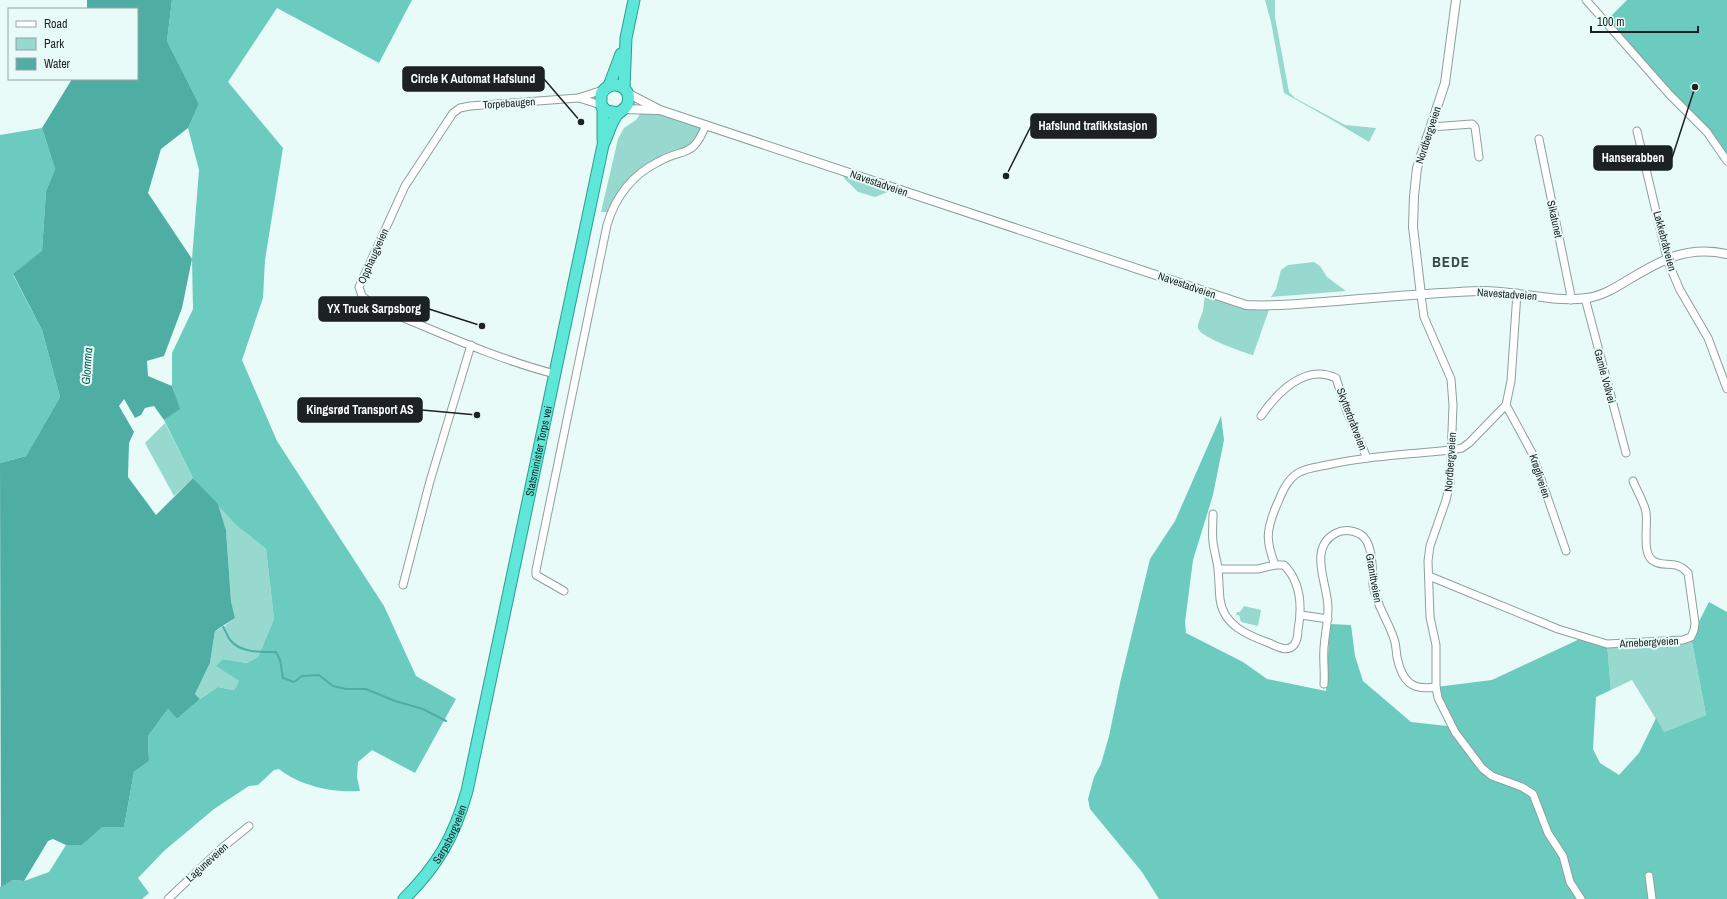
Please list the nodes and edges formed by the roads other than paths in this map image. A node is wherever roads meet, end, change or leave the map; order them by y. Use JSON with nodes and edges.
{"nodes":[{"id":1,"x":634,"y":0,"type":"edge"},
{"id":2,"x":1456,"y":0,"type":"edge"},
{"id":3,"x":1586,"y":0,"type":"edge"},
{"id":4,"x":626,"y":38,"type":"junction"},
{"id":5,"x":606,"y":88,"type":"junction"},
{"id":6,"x":626,"y":91,"type":"junction"},
{"id":7,"x":578,"y":98,"type":"junction"},
{"id":8,"x":602,"y":106,"type":"junction"},
{"id":9,"x":660,"y":110,"type":"junction"},
{"id":10,"x":621,"y":111,"type":"junction"},
{"id":11,"x":453,"y":113,"type":"joint"},
{"id":12,"x":706,"y":125,"type":"junction"},
{"id":13,"x":1432,"y":126,"type":"junction"},
{"id":14,"x":1637,"y":130,"type":"dead end"},
{"id":15,"x":1539,"y":139,"type":"dead end"},
{"id":16,"x":603,"y":144,"type":"junction"},
{"id":17,"x":1479,"y":157,"type":"dead end"},
{"id":18,"x":1727,"y":161,"type":"edge"},
{"id":19,"x":1727,"y":254,"type":"edge"},
{"id":20,"x":1668,"y":258,"type":"junction"},
{"id":21,"x":1517,"y":293,"type":"junction"},
{"id":22,"x":1421,"y":295,"type":"junction"},
{"id":23,"x":1585,"y":298,"type":"junction"},
{"id":24,"x":1571,"y":300,"type":"junction"},
{"id":25,"x":471,"y":345,"type":"junction"},
{"id":26,"x":556,"y":374,"type":"junction"},
{"id":27,"x":1727,"y":389,"type":"edge"},
{"id":28,"x":1506,"y":405,"type":"junction"},
{"id":29,"x":1261,"y":416,"type":"dead end"},
{"id":30,"x":1452,"y":450,"type":"junction"},
{"id":31,"x":1626,"y":453,"type":"dead end"},
{"id":32,"x":1367,"y":458,"type":"junction"},
{"id":33,"x":1632,"y":481,"type":"dead end"},
{"id":34,"x":1213,"y":514,"type":"dead end"},
{"id":35,"x":1566,"y":551,"type":"dead end"},
{"id":36,"x":1275,"y":565,"type":"junction"},
{"id":37,"x":1218,"y":569,"type":"junction"},
{"id":38,"x":1429,"y":576,"type":"junction"},
{"id":39,"x":403,"y":586,"type":"dead end"},
{"id":40,"x":564,"y":591,"type":"dead end"},
{"id":41,"x":1301,"y":615,"type":"junction"},
{"id":42,"x":1328,"y":619,"type":"junction"},
{"id":43,"x":1324,"y":684,"type":"dead end"},
{"id":44,"x":1436,"y":687,"type":"junction"},
{"id":45,"x":475,"y":759,"type":"joint"},
{"id":46,"x":248,"y":826,"type":"dead end"},
{"id":47,"x":1649,"y":876,"type":"dead end"},
{"id":48,"x":168,"y":899,"type":"edge"},
{"id":49,"x":404,"y":899,"type":"edge"},
{"id":50,"x":1581,"y":899,"type":"edge"},
{"id":51,"x":1652,"y":899,"type":"edge"}],
"edges":[{"from":1,"to":4,"type":"highway"},
{"from":2,"to":13,"type":"street","name":"Nordbergveien"},
{"from":3,"to":18,"type":"street"},
{"from":4,"to":5,"type":"highway"},
{"from":4,"to":6,"type":"highway"},
{"from":5,"to":6,"type":"highway"},
{"from":5,"to":7,"type":"street"},
{"from":5,"to":8,"type":"highway"},
{"from":6,"to":9,"type":"street","name":"Navestadveien"},
{"from":6,"to":10,"type":"highway"},
{"from":7,"to":8,"type":"street"},
{"from":7,"to":11,"type":"street","name":"Torpebaugen"},
{"from":8,"to":10,"type":"highway"},
{"from":8,"to":16,"type":"highway","name":"Statsminister Torps vei"},
{"from":9,"to":10,"type":"street","name":"Navestadveien"},
{"from":9,"to":12,"type":"street","name":"Navestadveien"},
{"from":10,"to":16,"type":"highway","name":"Statsminister Torps vei"},
{"from":11,"to":25,"type":"street","name":"Opphaugveien"},
{"from":12,"to":22,"type":"street","name":"Navestadveien"},
{"from":12,"to":40,"type":"street"},
{"from":13,"to":17,"type":"street"},
{"from":13,"to":22,"type":"street","name":"Nordbergveien"},
{"from":14,"to":20,"type":"street","name":"Løkkebråtveien"},
{"from":15,"to":24,"type":"street","name":"Sikatunet"},
{"from":16,"to":26,"type":"highway","name":"Statsminister Torps vei"},
{"from":19,"to":20,"type":"street","name":"Navestadveien"},
{"from":20,"to":23,"type":"street","name":"Navestadveien"},
{"from":20,"to":27,"type":"street","name":"Løkkebråtveien"},
{"from":21,"to":22,"type":"street","name":"Navestadveien"},
{"from":21,"to":24,"type":"street","name":"Navestadveien"},
{"from":21,"to":28,"type":"street"},
{"from":22,"to":30,"type":"street","name":"Nordbergveien"},
{"from":23,"to":24,"type":"street","name":"Navestadveien"},
{"from":23,"to":31,"type":"street","name":"Gamle Vollvei"},
{"from":25,"to":26,"type":"street","name":"Opphaugveien"},
{"from":25,"to":39,"type":"street"},
{"from":26,"to":45,"type":"highway","name":"Statsminister Torps vei"},
{"from":28,"to":30,"type":"street"},
{"from":28,"to":35,"type":"street","name":"Krøgliveien"},
{"from":29,"to":32,"type":"street","name":"Skytterbråtveien"},
{"from":30,"to":32,"type":"street","name":"Skytterbråtveien"},
{"from":30,"to":38,"type":"street","name":"Nordbergveien"},
{"from":32,"to":36,"type":"street","name":"Skytterbråtveien"},
{"from":33,"to":38,"type":"street","name":"Arnebergveien"},
{"from":34,"to":37,"type":"street"},
{"from":36,"to":37,"type":"street"},
{"from":36,"to":41,"type":"street"},
{"from":37,"to":41,"type":"street"},
{"from":38,"to":44,"type":"street","name":"Nordbergveien"},
{"from":41,"to":42,"type":"street"},
{"from":42,"to":43,"type":"street","name":"Granittveien"},
{"from":42,"to":44,"type":"street","name":"Granittveien"},
{"from":44,"to":50,"type":"street","name":"Nordbergveien"},
{"from":45,"to":49,"type":"highway","name":"Sarpsborgveien"},
{"from":46,"to":48,"type":"street","name":"Laguneveien"},
{"from":47,"to":51,"type":"street"}]}
